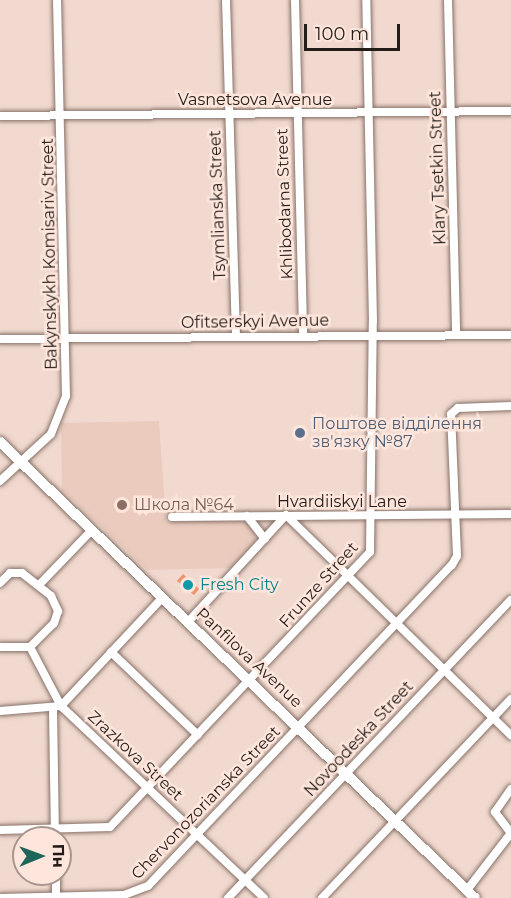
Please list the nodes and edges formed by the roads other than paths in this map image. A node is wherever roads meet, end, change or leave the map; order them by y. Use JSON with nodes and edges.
{"nodes":[{"id":1,"x":57,"y":0,"type":"edge"},
{"id":2,"x":226,"y":0,"type":"edge"},
{"id":3,"x":295,"y":0,"type":"edge"},
{"id":4,"x":366,"y":0,"type":"edge"},
{"id":5,"x":448,"y":0,"type":"edge"},
{"id":6,"x":511,"y":111,"type":"edge"},
{"id":7,"x":449,"y":112,"type":"junction"},
{"id":8,"x":367,"y":113,"type":"junction"},
{"id":9,"x":228,"y":114,"type":"junction"},
{"id":10,"x":296,"y":114,"type":"junction"},
{"id":11,"x":0,"y":116,"type":"edge"},
{"id":12,"x":60,"y":116,"type":"junction"},
{"id":13,"x":370,"y":334,"type":"junction"},
{"id":14,"x":303,"y":335,"type":"junction"},
{"id":15,"x":456,"y":335,"type":"junction"},
{"id":16,"x":511,"y":335,"type":"edge"},
{"id":17,"x":236,"y":337,"type":"junction"},
{"id":18,"x":65,"y":338,"type":"junction"},
{"id":19,"x":0,"y":339,"type":"edge"},
{"id":20,"x":511,"y":406,"type":"edge"},
{"id":21,"x":0,"y":442,"type":"edge"},
{"id":22,"x":23,"y":463,"type":"junction"},
{"id":23,"x":0,"y":481,"type":"edge"},
{"id":24,"x":511,"y":514,"type":"edge"},
{"id":25,"x":286,"y":515,"type":"junction"},
{"id":26,"x":455,"y":515,"type":"junction"},
{"id":27,"x":248,"y":516,"type":"junction"},
{"id":28,"x":372,"y":516,"type":"junction"},
{"id":29,"x":172,"y":518,"type":"dead end"},
{"id":30,"x":92,"y":530,"type":"junction"},
{"id":31,"x":265,"y":539,"type":"junction"},
{"id":32,"x":346,"y":579,"type":"junction"},
{"id":33,"x":0,"y":583,"type":"edge"},
{"id":34,"x":39,"y":585,"type":"junction"},
{"id":35,"x":163,"y":597,"type":"junction"},
{"id":36,"x":511,"y":600,"type":"edge"},
{"id":37,"x":188,"y":622,"type":"junction"},
{"id":38,"x":397,"y":625,"type":"junction"},
{"id":39,"x":0,"y":647,"type":"edge"},
{"id":40,"x":30,"y":647,"type":"junction"},
{"id":41,"x":111,"y":652,"type":"junction"},
{"id":42,"x":442,"y":669,"type":"junction"},
{"id":43,"x":249,"y":681,"type":"junction"},
{"id":44,"x":511,"y":699,"type":"edge"},
{"id":45,"x":57,"y":708,"type":"junction"},
{"id":46,"x":0,"y":711,"type":"edge"},
{"id":47,"x":493,"y":718,"type":"junction"},
{"id":48,"x":299,"y":727,"type":"junction"},
{"id":49,"x":198,"y":735,"type":"junction"},
{"id":50,"x":511,"y":735,"type":"edge"},
{"id":51,"x":346,"y":774,"type":"junction"},
{"id":52,"x":150,"y":788,"type":"junction"},
{"id":53,"x":511,"y":789,"type":"edge"},
{"id":54,"x":395,"y":822,"type":"junction"},
{"id":55,"x":55,"y":826,"type":"edge"},
{"id":56,"x":72,"y":828,"type":"edge"},
{"id":57,"x":198,"y":833,"type":"junction"},
{"id":58,"x":511,"y":833,"type":"edge"},
{"id":59,"x":246,"y":880,"type":"junction"},
{"id":60,"x":466,"y":890,"type":"junction"},
{"id":61,"x":56,"y":897,"type":"edge"},
{"id":62,"x":0,"y":898,"type":"edge"},
{"id":63,"x":228,"y":898,"type":"edge"},
{"id":64,"x":264,"y":898,"type":"edge"},
{"id":65,"x":322,"y":898,"type":"edge"},
{"id":66,"x":475,"y":898,"type":"edge"}],
"edges":[{"from":1,"to":12,"type":"street","name":"Bakynskykh Komisariv Street"},
{"from":2,"to":9,"type":"street","name":"Tsymlianska Street"},
{"from":3,"to":10,"type":"street","name":"Khlibodarna Street"},
{"from":4,"to":8,"type":"street","name":"Frunze Street"},
{"from":5,"to":7,"type":"street","name":"Klary Tsetkin Street"},
{"from":6,"to":7,"type":"street","name":"Vasnetsova Avenue"},
{"from":7,"to":8,"type":"street","name":"Vasnetsova Avenue"},
{"from":7,"to":15,"type":"street","name":"Klary Tsetkin Street"},
{"from":8,"to":10,"type":"street","name":"Vasnetsova Avenue"},
{"from":8,"to":13,"type":"street","name":"Frunze Street"},
{"from":9,"to":10,"type":"street","name":"Vasnetsova Avenue"},
{"from":9,"to":12,"type":"street","name":"Vasnetsova Avenue"},
{"from":9,"to":17,"type":"street","name":"Tsymlianska Street"},
{"from":10,"to":14,"type":"street","name":"Khlibodarna Street"},
{"from":11,"to":12,"type":"street","name":"Vasnetsova Avenue"},
{"from":12,"to":18,"type":"street","name":"Bakynskykh Komisariv Street"},
{"from":13,"to":14,"type":"street","name":"Ofitserskyi Avenue"},
{"from":13,"to":15,"type":"street","name":"Ofitserskyi Avenue"},
{"from":13,"to":28,"type":"street","name":"Frunze Street"},
{"from":14,"to":17,"type":"street","name":"Ofitserskyi Avenue"},
{"from":15,"to":16,"type":"street","name":"Ofitserskyi Avenue"},
{"from":17,"to":18,"type":"street","name":"Ofitserskyi Avenue"},
{"from":18,"to":19,"type":"street","name":"Ofitserskyi Avenue"},
{"from":18,"to":22,"type":"street","name":"Bakynskykh Komisariv Street"},
{"from":20,"to":26,"type":"street"},
{"from":21,"to":22,"type":"main road","name":"Panfilova Avenue"},
{"from":22,"to":23,"type":"street","name":"Bakynskykh Komisariv Street"},
{"from":22,"to":30,"type":"main road","name":"Panfilova Avenue"},
{"from":24,"to":26,"type":"street","name":"Hvardiiskyi Lane"},
{"from":25,"to":27,"type":"street","name":"Hvardiiskyi Lane"},
{"from":25,"to":28,"type":"street","name":"Hvardiiskyi Lane"},
{"from":25,"to":31,"type":"street"},
{"from":25,"to":32,"type":"street"},
{"from":26,"to":28,"type":"street","name":"Hvardiiskyi Lane"},
{"from":26,"to":38,"type":"street","name":"Chervonozorianska Street"},
{"from":27,"to":29,"type":"street","name":"Hvardiiskyi Lane"},
{"from":27,"to":31,"type":"street"},
{"from":28,"to":32,"type":"street","name":"Frunze Street"},
{"from":30,"to":34,"type":"street"},
{"from":30,"to":35,"type":"main road","name":"Panfilova Avenue"},
{"from":31,"to":37,"type":"street"},
{"from":32,"to":38,"type":"street"},
{"from":32,"to":43,"type":"street","name":"Frunze Street"},
{"from":33,"to":34,"type":"street"},
{"from":34,"to":40,"type":"street"},
{"from":35,"to":37,"type":"main road","name":"Panfilova Avenue"},
{"from":35,"to":41,"type":"street"},
{"from":36,"to":42,"type":"street","name":"Novoodeska Street"},
{"from":37,"to":43,"type":"main road","name":"Panfilova Avenue"},
{"from":38,"to":42,"type":"street"},
{"from":38,"to":48,"type":"street","name":"Chervonozorianska Street"},
{"from":39,"to":40,"type":"street"},
{"from":40,"to":45,"type":"street","name":"Zrazkova Street"},
{"from":41,"to":45,"type":"street"},
{"from":41,"to":49,"type":"street"},
{"from":42,"to":47,"type":"street"},
{"from":42,"to":51,"type":"street","name":"Novoodeska Street"},
{"from":43,"to":48,"type":"main road","name":"Panfilova Avenue"},
{"from":43,"to":49,"type":"street","name":"Frunze Street"},
{"from":44,"to":47,"type":"street"},
{"from":45,"to":46,"type":"street"},
{"from":45,"to":52,"type":"street","name":"Zrazkova Street"},
{"from":45,"to":55,"type":"street"},
{"from":47,"to":50,"type":"street"},
{"from":47,"to":54,"type":"street"},
{"from":48,"to":51,"type":"main road","name":"Panfilova Avenue"},
{"from":48,"to":57,"type":"street","name":"Chervonozorianska Street"},
{"from":49,"to":52,"type":"street","name":"Frunze Street"},
{"from":51,"to":54,"type":"main road","name":"Panfilova Avenue"},
{"from":51,"to":59,"type":"street","name":"Novoodeska Street"},
{"from":52,"to":56,"type":"street","name":"Frunze Street"},
{"from":52,"to":57,"type":"street","name":"Zrazkova Street"},
{"from":53,"to":58,"type":"street"},
{"from":54,"to":60,"type":"main road","name":"Panfilova Avenue"},
{"from":54,"to":65,"type":"street"},
{"from":57,"to":59,"type":"street","name":"Zrazkova Street"},
{"from":57,"to":61,"type":"street","name":"Chervonozorianska Street"},
{"from":58,"to":60,"type":"street"},
{"from":59,"to":63,"type":"street","name":"Novoodeska Street"},
{"from":59,"to":64,"type":"street","name":"Zrazkova Street"},
{"from":60,"to":66,"type":"main road","name":"Panfilova Avenue"},
{"from":61,"to":62,"type":"street","name":"Chervonozorianska Street"}]}
